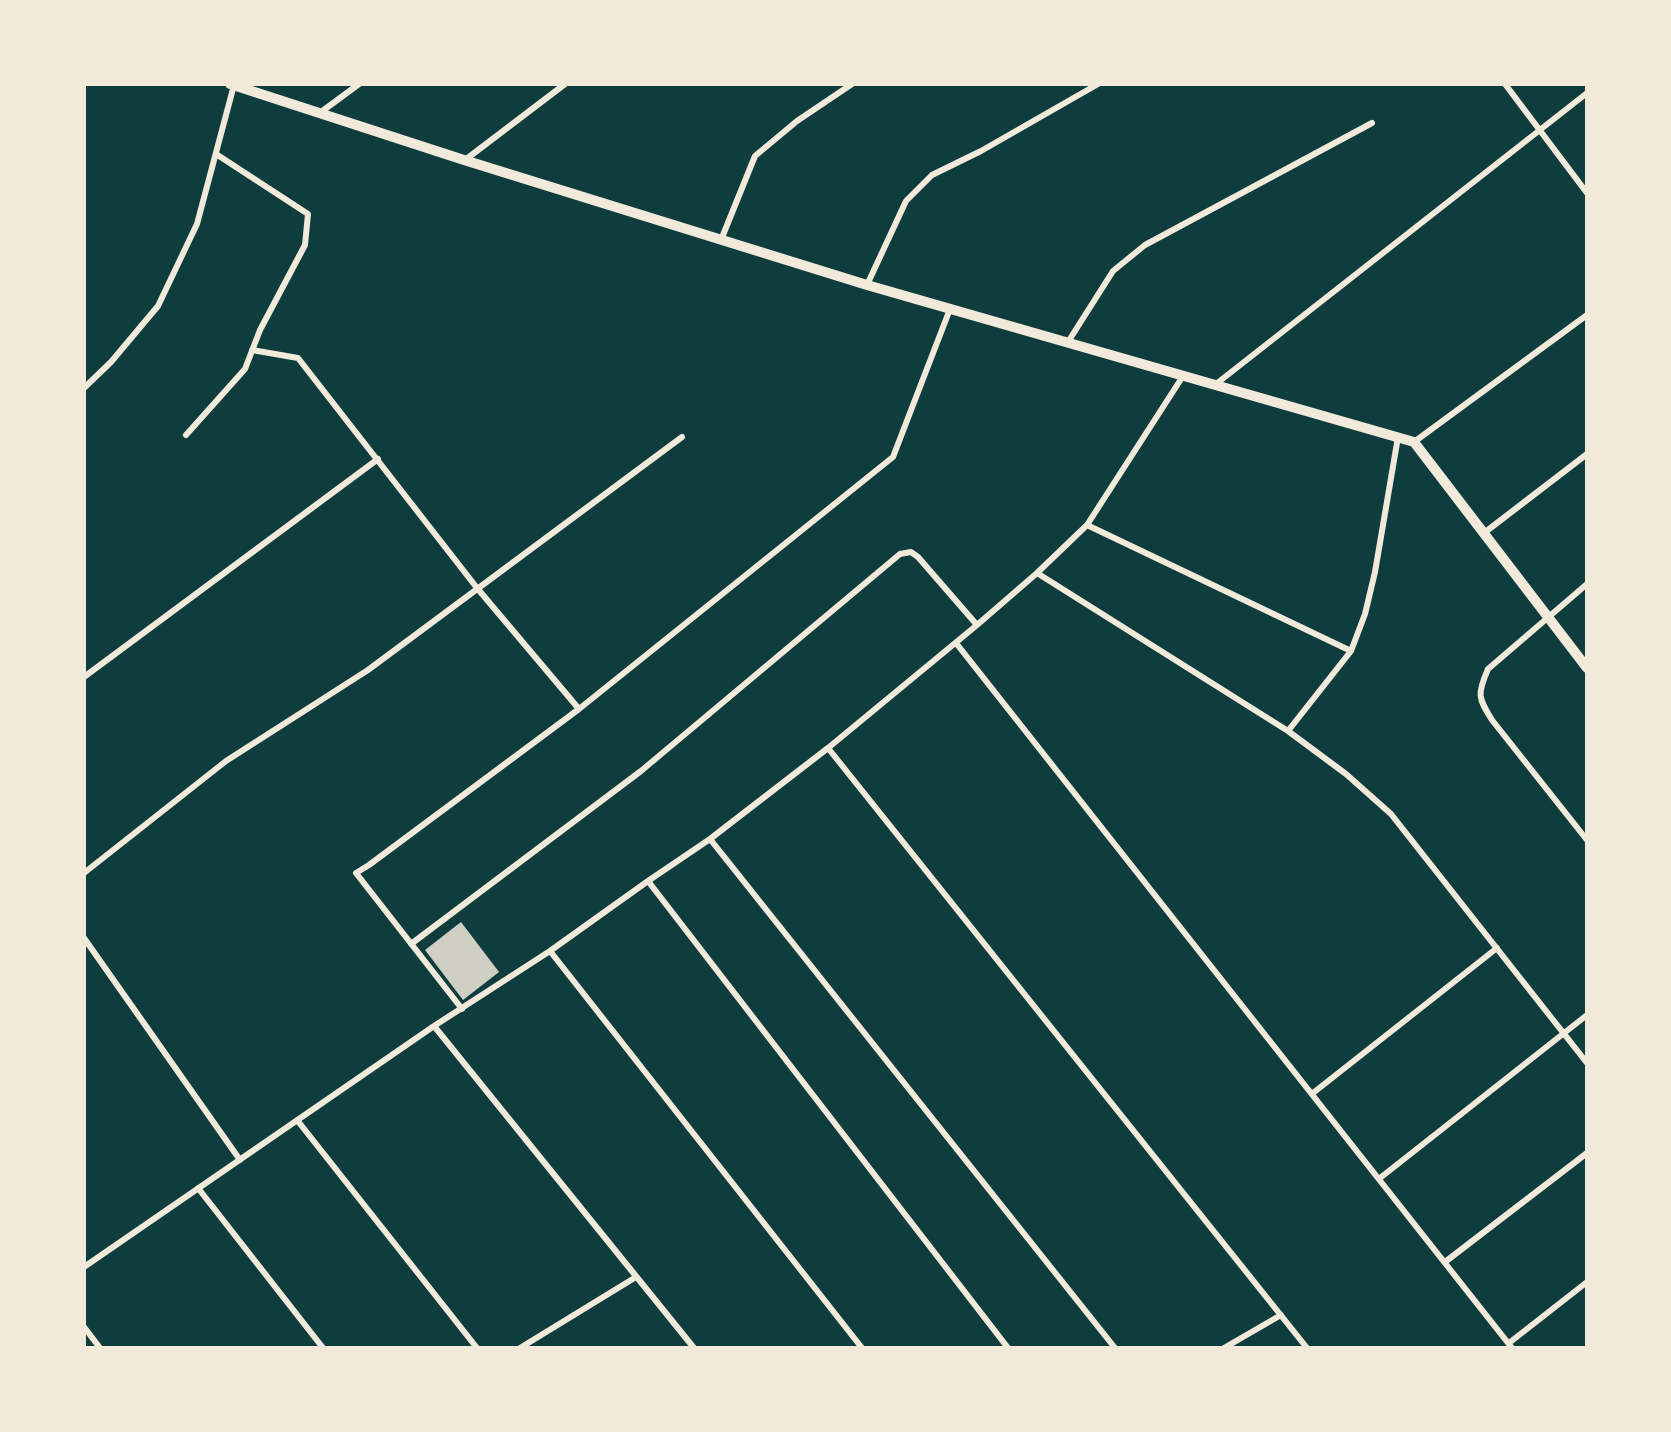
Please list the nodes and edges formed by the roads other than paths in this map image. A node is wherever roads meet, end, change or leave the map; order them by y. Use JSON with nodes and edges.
{"nodes":[{"id":1,"x":359,"y":84,"type":"edge"},
{"id":2,"x":565,"y":84,"type":"edge"},
{"id":3,"x":852,"y":84,"type":"edge"},
{"id":4,"x":1098,"y":84,"type":"edge"},
{"id":5,"x":1505,"y":84,"type":"edge"},
{"id":6,"x":232,"y":85,"type":"edge"},
{"id":7,"x":1587,"y":93,"type":"edge"},
{"id":8,"x":321,"y":112,"type":"junction"},
{"id":9,"x":1372,"y":123,"type":"dead end"},
{"id":10,"x":1539,"y":130,"type":"junction"},
{"id":11,"x":216,"y":154,"type":"junction"},
{"id":12,"x":464,"y":160,"type":"junction"},
{"id":13,"x":1587,"y":193,"type":"edge"},
{"id":14,"x":721,"y":240,"type":"junction"},
{"id":15,"x":867,"y":285,"type":"junction"},
{"id":16,"x":950,"y":309,"type":"junction"},
{"id":17,"x":1587,"y":315,"type":"edge"},
{"id":18,"x":1068,"y":342,"type":"junction"},
{"id":19,"x":252,"y":350,"type":"junction"},
{"id":20,"x":1184,"y":375,"type":"junction"},
{"id":21,"x":1216,"y":384,"type":"junction"},
{"id":22,"x":84,"y":388,"type":"edge"},
{"id":23,"x":186,"y":435,"type":"dead end"},
{"id":24,"x":682,"y":437,"type":"dead end"},
{"id":25,"x":1398,"y":437,"type":"junction"},
{"id":26,"x":1414,"y":442,"type":"junction"},
{"id":27,"x":1587,"y":454,"type":"edge"},
{"id":28,"x":378,"y":459,"type":"junction"},
{"id":29,"x":1087,"y":525,"type":"junction"},
{"id":30,"x":1484,"y":533,"type":"junction"},
{"id":31,"x":1037,"y":573,"type":"junction"},
{"id":32,"x":1587,"y":584,"type":"edge"},
{"id":33,"x":477,"y":588,"type":"junction"},
{"id":34,"x":1548,"y":616,"type":"junction"},
{"id":35,"x":977,"y":625,"type":"junction"},
{"id":36,"x":956,"y":643,"type":"junction"},
{"id":37,"x":1351,"y":651,"type":"junction"},
{"id":38,"x":1587,"y":668,"type":"edge"},
{"id":39,"x":84,"y":677,"type":"edge"},
{"id":40,"x":579,"y":709,"type":"junction"},
{"id":41,"x":1288,"y":731,"type":"junction"},
{"id":42,"x":828,"y":748,"type":"junction"},
{"id":43,"x":710,"y":839,"type":"junction"},
{"id":44,"x":1587,"y":840,"type":"edge"},
{"id":45,"x":84,"y":873,"type":"edge"},
{"id":46,"x":648,"y":881,"type":"junction"},
{"id":47,"x":84,"y":938,"type":"edge"},
{"id":48,"x":411,"y":944,"type":"junction"},
{"id":49,"x":1497,"y":948,"type":"junction"},
{"id":50,"x":550,"y":951,"type":"junction"},
{"id":51,"x":462,"y":1009,"type":"junction"},
{"id":52,"x":1587,"y":1015,"type":"edge"},
{"id":53,"x":434,"y":1026,"type":"junction"},
{"id":54,"x":1564,"y":1033,"type":"junction"},
{"id":55,"x":1587,"y":1063,"type":"edge"},
{"id":56,"x":1313,"y":1093,"type":"junction"},
{"id":57,"x":297,"y":1120,"type":"junction"},
{"id":58,"x":1587,"y":1153,"type":"edge"},
{"id":59,"x":240,"y":1160,"type":"junction"},
{"id":60,"x":1380,"y":1178,"type":"junction"},
{"id":61,"x":198,"y":1188,"type":"junction"},
{"id":62,"x":1445,"y":1262,"type":"junction"},
{"id":63,"x":84,"y":1267,"type":"edge"},
{"id":64,"x":636,"y":1277,"type":"junction"},
{"id":65,"x":1587,"y":1282,"type":"edge"},
{"id":66,"x":1281,"y":1315,"type":"junction"},
{"id":67,"x":84,"y":1327,"type":"edge"},
{"id":68,"x":1510,"y":1346,"type":"edge"},
{"id":69,"x":100,"y":1348,"type":"edge"},
{"id":70,"x":323,"y":1348,"type":"edge"},
{"id":71,"x":477,"y":1348,"type":"edge"},
{"id":72,"x":519,"y":1348,"type":"edge"},
{"id":73,"x":694,"y":1348,"type":"edge"},
{"id":74,"x":862,"y":1348,"type":"edge"},
{"id":75,"x":1008,"y":1348,"type":"edge"},
{"id":76,"x":1115,"y":1348,"type":"edge"},
{"id":77,"x":1224,"y":1348,"type":"edge"},
{"id":78,"x":1307,"y":1348,"type":"edge"}],
"edges":[{"from":1,"to":8,"type":"street"},
{"from":2,"to":12,"type":"street"},
{"from":3,"to":14,"type":"street"},
{"from":4,"to":15,"type":"street"},
{"from":5,"to":10,"type":"street"},
{"from":6,"to":8,"type":"street"},
{"from":6,"to":11,"type":"street"},
{"from":7,"to":10,"type":"street"},
{"from":8,"to":12,"type":"street"},
{"from":9,"to":18,"type":"street"},
{"from":10,"to":13,"type":"street"},
{"from":10,"to":21,"type":"street"},
{"from":11,"to":19,"type":"street"},
{"from":11,"to":22,"type":"street"},
{"from":12,"to":14,"type":"street"},
{"from":14,"to":15,"type":"street"},
{"from":15,"to":16,"type":"street"},
{"from":16,"to":18,"type":"street"},
{"from":16,"to":40,"type":"street"},
{"from":17,"to":26,"type":"street"},
{"from":18,"to":20,"type":"street"},
{"from":19,"to":23,"type":"street"},
{"from":19,"to":28,"type":"street"},
{"from":20,"to":21,"type":"street"},
{"from":20,"to":29,"type":"street"},
{"from":21,"to":25,"type":"street"},
{"from":24,"to":33,"type":"street"},
{"from":25,"to":26,"type":"street"},
{"from":25,"to":37,"type":"street"},
{"from":26,"to":30,"type":"street"},
{"from":27,"to":30,"type":"street"},
{"from":28,"to":33,"type":"street"},
{"from":28,"to":39,"type":"street"},
{"from":29,"to":31,"type":"street"},
{"from":29,"to":37,"type":"street"},
{"from":30,"to":34,"type":"street"},
{"from":31,"to":35,"type":"street"},
{"from":31,"to":41,"type":"street"},
{"from":32,"to":34,"type":"street"},
{"from":33,"to":40,"type":"street"},
{"from":33,"to":45,"type":"street"},
{"from":34,"to":38,"type":"street"},
{"from":34,"to":44,"type":"street"},
{"from":35,"to":36,"type":"street"},
{"from":35,"to":48,"type":"street"},
{"from":36,"to":42,"type":"street"},
{"from":36,"to":56,"type":"street"},
{"from":37,"to":41,"type":"street"},
{"from":40,"to":48,"type":"street"},
{"from":41,"to":49,"type":"street"},
{"from":42,"to":43,"type":"street"},
{"from":42,"to":66,"type":"street"},
{"from":43,"to":46,"type":"street"},
{"from":43,"to":76,"type":"street"},
{"from":46,"to":50,"type":"street"},
{"from":46,"to":75,"type":"street"},
{"from":47,"to":59,"type":"street"},
{"from":48,"to":51,"type":"street"},
{"from":49,"to":54,"type":"street"},
{"from":49,"to":56,"type":"street"},
{"from":50,"to":51,"type":"street"},
{"from":50,"to":74,"type":"street"},
{"from":51,"to":53,"type":"street"},
{"from":52,"to":54,"type":"street"},
{"from":53,"to":57,"type":"street"},
{"from":53,"to":64,"type":"street"},
{"from":54,"to":55,"type":"street"},
{"from":54,"to":60,"type":"street"},
{"from":56,"to":60,"type":"street"},
{"from":57,"to":59,"type":"street"},
{"from":57,"to":71,"type":"street"},
{"from":58,"to":62,"type":"street"},
{"from":59,"to":61,"type":"street"},
{"from":60,"to":62,"type":"street"},
{"from":61,"to":63,"type":"street"},
{"from":61,"to":70,"type":"street"},
{"from":62,"to":68,"type":"street"},
{"from":64,"to":72,"type":"street"},
{"from":64,"to":73,"type":"street"},
{"from":65,"to":68,"type":"street"},
{"from":66,"to":77,"type":"street"},
{"from":66,"to":78,"type":"street"},
{"from":67,"to":69,"type":"street"}]}
